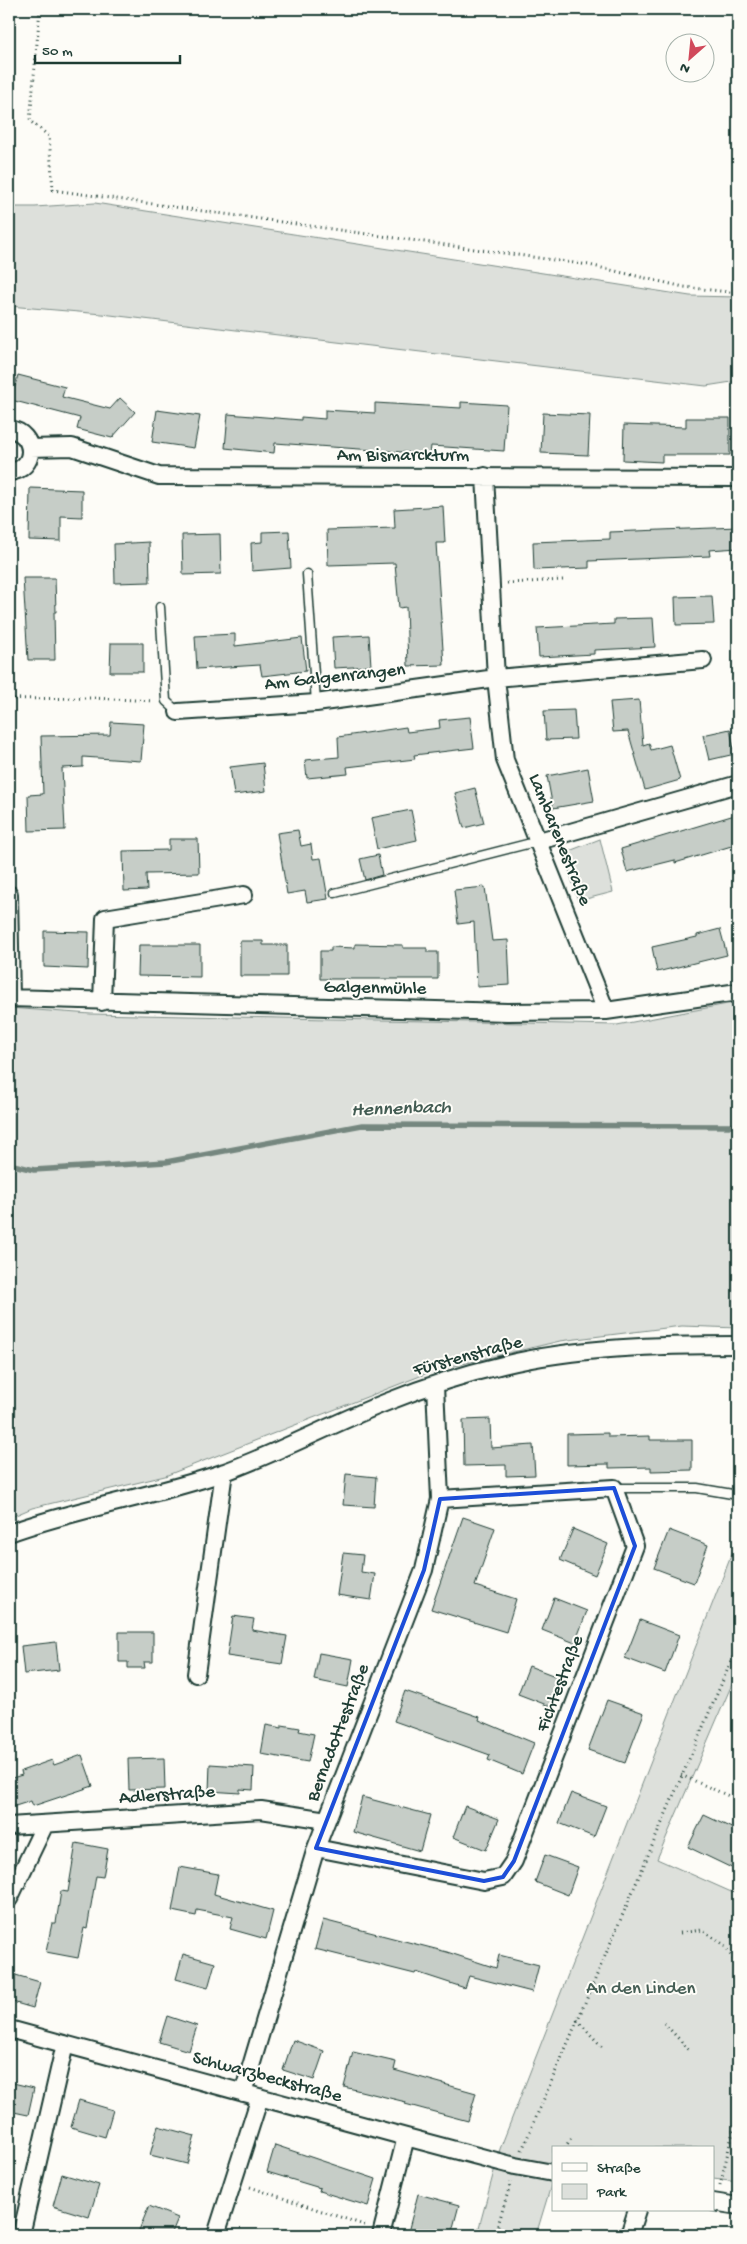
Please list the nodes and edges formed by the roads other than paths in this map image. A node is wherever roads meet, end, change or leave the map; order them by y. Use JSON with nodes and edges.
{"nodes":[{"id":1,"x":9,"y":429,"type":"edge"},
{"id":2,"x":30,"y":448,"type":"junction"},
{"id":3,"x":9,"y":472,"type":"edge"},
{"id":4,"x":484,"y":476,"type":"junction"},
{"id":5,"x":738,"y":478,"type":"edge"},
{"id":6,"x":307,"y":574,"type":"dead end"},
{"id":7,"x":160,"y":607,"type":"dead end"},
{"id":8,"x":703,"y":660,"type":"dead end"},
{"id":9,"x":496,"y":678,"type":"junction"},
{"id":10,"x":316,"y":703,"type":"junction"},
{"id":11,"x":172,"y":707,"type":"joint"},
{"id":12,"x":738,"y":784,"type":"edge"},
{"id":13,"x":539,"y":841,"type":"junction"},
{"id":14,"x":336,"y":893,"type":"dead end"},
{"id":15,"x":9,"y":894,"type":"edge"},
{"id":16,"x":244,"y":895,"type":"dead end"},
{"id":17,"x":738,"y":992,"type":"edge"},
{"id":18,"x":10,"y":998,"type":"edge"},
{"id":19,"x":102,"y":1002,"type":"junction"},
{"id":20,"x":606,"y":1011,"type":"junction"},
{"id":21,"x":738,"y":1345,"type":"edge"},
{"id":22,"x":436,"y":1385,"type":"junction"},
{"id":23,"x":224,"y":1472,"type":"junction"},
{"id":24,"x":614,"y":1488,"type":"junction"},
{"id":25,"x":738,"y":1495,"type":"edge"},
{"id":26,"x":440,"y":1499,"type":"junction"},
{"id":27,"x":9,"y":1533,"type":"edge"},
{"id":28,"x":196,"y":1674,"type":"dead end"},
{"id":29,"x":326,"y":1820,"type":"junction"},
{"id":30,"x":46,"y":1824,"type":"junction"},
{"id":31,"x":9,"y":1826,"type":"edge"},
{"id":32,"x":316,"y":1848,"type":"junction"},
{"id":33,"x":9,"y":1899,"type":"edge"},
{"id":34,"x":9,"y":2029,"type":"edge"},
{"id":35,"x":65,"y":2044,"type":"junction"},
{"id":36,"x":242,"y":2092,"type":"junction"},
{"id":37,"x":260,"y":2097,"type":"junction"},
{"id":38,"x":406,"y":2137,"type":"junction"},
{"id":39,"x":552,"y":2173,"type":"edge"},
{"id":40,"x":714,"y":2202,"type":"edge"},
{"id":41,"x":738,"y":2206,"type":"edge"},
{"id":42,"x":636,"y":2212,"type":"edge"},
{"id":43,"x":382,"y":2233,"type":"edge"},
{"id":44,"x":21,"y":2235,"type":"edge"},
{"id":45,"x":216,"y":2235,"type":"edge"},
{"id":46,"x":629,"y":2235,"type":"edge"}],
"edges":[{"from":1,"to":2,"type":"street"},
{"from":2,"to":3,"type":"street"},
{"from":2,"to":4,"type":"street","name":"Am Bismarckturm"},
{"from":4,"to":5,"type":"street","name":"Am Bismarckturm"},
{"from":4,"to":9,"type":"street","name":"Lambarenestraße"},
{"from":6,"to":10,"type":"lane"},
{"from":7,"to":11,"type":"lane"},
{"from":8,"to":9,"type":"street"},
{"from":9,"to":10,"type":"street","name":"Am Galgenrangen"},
{"from":9,"to":13,"type":"street","name":"Lambarenestraße"},
{"from":10,"to":11,"type":"street","name":"Am Galgenrangen"},
{"from":12,"to":13,"type":"street"},
{"from":13,"to":14,"type":"lane"},
{"from":13,"to":20,"type":"street","name":"Lambarenestraße"},
{"from":15,"to":18,"type":"street"},
{"from":16,"to":19,"type":"street"},
{"from":17,"to":20,"type":"street","name":"Galgenmühle"},
{"from":18,"to":19,"type":"street","name":"Galgenmühle"},
{"from":19,"to":20,"type":"street","name":"Galgenmühle"},
{"from":21,"to":22,"type":"street","name":"Fürstenstraße"},
{"from":22,"to":23,"type":"street","name":"Fürstenstraße"},
{"from":22,"to":26,"type":"street","name":"Bernadottestraße"},
{"from":23,"to":27,"type":"street","name":"Fürstenstraße"},
{"from":23,"to":28,"type":"street"},
{"from":24,"to":25,"type":"lane"},
{"from":24,"to":26,"type":"street"},
{"from":24,"to":32,"type":"street","name":"Fichtestraße"},
{"from":26,"to":29,"type":"street","name":"Bernadottestraße"},
{"from":29,"to":30,"type":"street","name":"Adlerstraße"},
{"from":29,"to":32,"type":"street","name":"Bernadottestraße"},
{"from":30,"to":31,"type":"street","name":"Adlerstraße"},
{"from":30,"to":33,"type":"street"},
{"from":32,"to":36,"type":"street","name":"Bernadottestraße"},
{"from":34,"to":35,"type":"street","name":"Schwarzbeckstraße"},
{"from":35,"to":36,"type":"street","name":"Schwarzbeckstraße"},
{"from":35,"to":44,"type":"street"},
{"from":36,"to":37,"type":"street","name":"Schwarzbeckstraße"},
{"from":37,"to":38,"type":"street","name":"Schwarzbeckstraße"},
{"from":37,"to":45,"type":"street"},
{"from":38,"to":39,"type":"street","name":"Schwarzbeckstraße"},
{"from":38,"to":43,"type":"street"},
{"from":40,"to":41,"type":"street"},
{"from":42,"to":46,"type":"street"}]}
